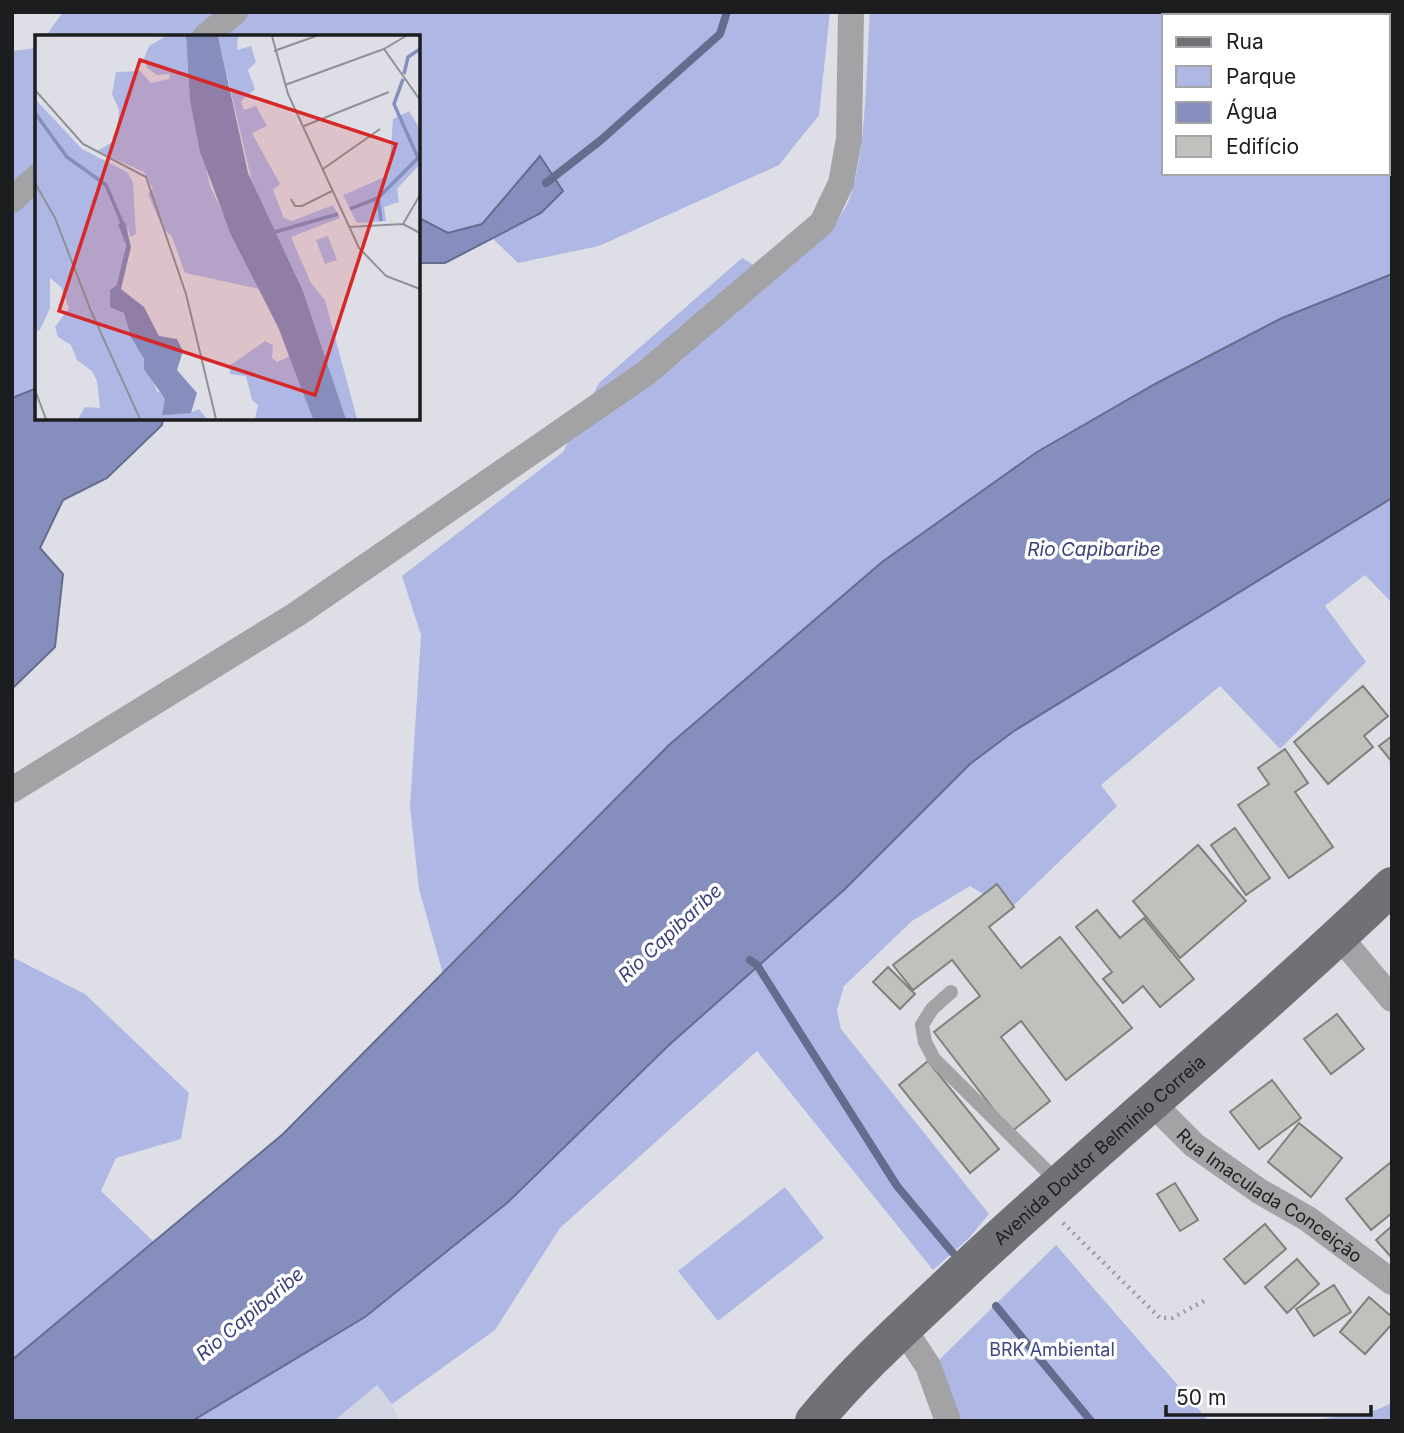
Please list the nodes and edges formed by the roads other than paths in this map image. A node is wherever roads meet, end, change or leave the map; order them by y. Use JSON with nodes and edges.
{"nodes":[{"id":1,"x":235,"y":12,"type":"edge"},
{"id":2,"x":851,"y":12,"type":"edge"},
{"id":3,"x":207,"y":35,"type":"edge"},
{"id":4,"x":35,"y":179,"type":"edge"},
{"id":5,"x":12,"y":200,"type":"edge"},
{"id":6,"x":12,"y":790,"type":"edge"},
{"id":7,"x":1392,"y":886,"type":"edge"},
{"id":8,"x":1339,"y":936,"type":"junction"},
{"id":9,"x":951,"y":992,"type":"dead end"},
{"id":10,"x":1392,"y":999,"type":"edge"},
{"id":11,"x":1153,"y":1104,"type":"junction"},
{"id":12,"x":1049,"y":1192,"type":"junction"},
{"id":13,"x":1392,"y":1282,"type":"edge"},
{"id":14,"x":903,"y":1328,"type":"junction"},
{"id":15,"x":814,"y":1421,"type":"edge"},
{"id":16,"x":948,"y":1421,"type":"edge"}],
"edges":[{"from":1,"to":3,"type":"street"},
{"from":2,"to":6,"type":"street"},
{"from":4,"to":5,"type":"street"},
{"from":7,"to":8,"type":"main road","name":"Avenida Doutor Belmínio Correia"},
{"from":8,"to":10,"type":"street"},
{"from":8,"to":11,"type":"main road","name":"Avenida Doutor Belmínio Correia"},
{"from":9,"to":12,"type":"lane"},
{"from":11,"to":12,"type":"main road","name":"Avenida Doutor Belmínio Correia"},
{"from":11,"to":13,"type":"street","name":"Rua Imaculada Conceição"},
{"from":12,"to":14,"type":"main road","name":"Avenida Doutor Belmínio Correia"},
{"from":14,"to":15,"type":"main road","name":"Avenida Doutor Belmínio Correia"},
{"from":14,"to":16,"type":"street"}]}
